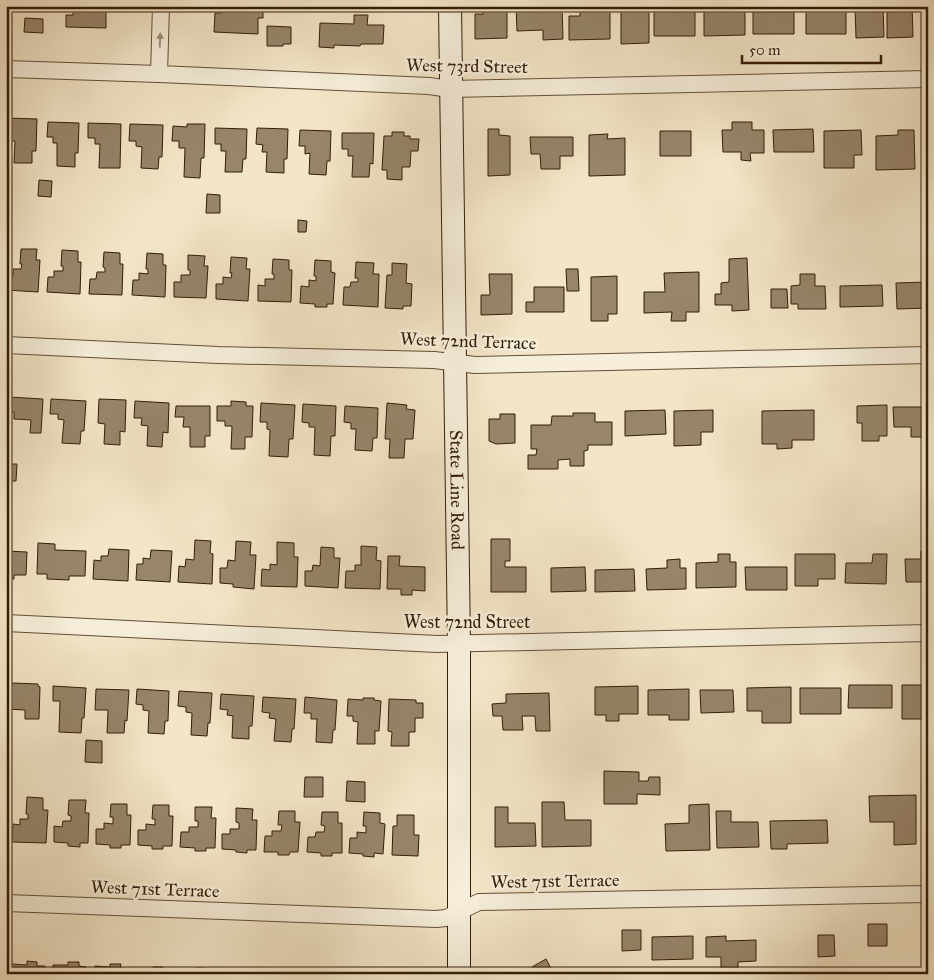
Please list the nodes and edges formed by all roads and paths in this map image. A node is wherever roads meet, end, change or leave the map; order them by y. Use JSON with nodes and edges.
{"nodes":[{"id":1,"x":161,"y":6,"type":"edge"},
{"id":2,"x":450,"y":6,"type":"edge"},
{"id":3,"x":6,"y":69,"type":"edge"},
{"id":4,"x":159,"y":74,"type":"junction"},
{"id":5,"x":928,"y":79,"type":"edge"},
{"id":6,"x":450,"y":89,"type":"junction"},
{"id":7,"x":6,"y":345,"type":"edge"},
{"id":8,"x":928,"y":355,"type":"edge"},
{"id":9,"x":453,"y":362,"type":"junction"},
{"id":10,"x":6,"y":623,"type":"edge"},
{"id":11,"x":928,"y":633,"type":"edge"},
{"id":12,"x":458,"y":644,"type":"junction"},
{"id":13,"x":928,"y":894,"type":"edge"},
{"id":14,"x":6,"y":903,"type":"edge"},
{"id":15,"x":459,"y":912,"type":"junction"},
{"id":16,"x":459,"y":974,"type":"edge"}],
"edges":[{"from":4,"to":1,"type":"street","one_way":true},
{"from":2,"to":6,"type":"main road","name":"State Line Road"},
{"from":3,"to":4,"type":"street","name":"West 73rd Street"},
{"from":4,"to":6,"type":"street","name":"West 73rd Street"},
{"from":5,"to":6,"type":"street","name":"West 73rd Street"},
{"from":6,"to":9,"type":"main road","name":"State Line Road"},
{"from":7,"to":9,"type":"street","name":"West 72nd Terrace"},
{"from":8,"to":9,"type":"street","name":"West 72nd Terrace"},
{"from":9,"to":12,"type":"main road","name":"State Line Road"},
{"from":10,"to":12,"type":"street","name":"West 72nd Street"},
{"from":11,"to":12,"type":"street","name":"West 72nd Street"},
{"from":12,"to":15,"type":"main road","name":"State Line Road"},
{"from":13,"to":15,"type":"street","name":"West 71st Terrace"},
{"from":14,"to":15,"type":"street","name":"West 71st Terrace"},
{"from":15,"to":16,"type":"main road","name":"State Line Road"}]}
